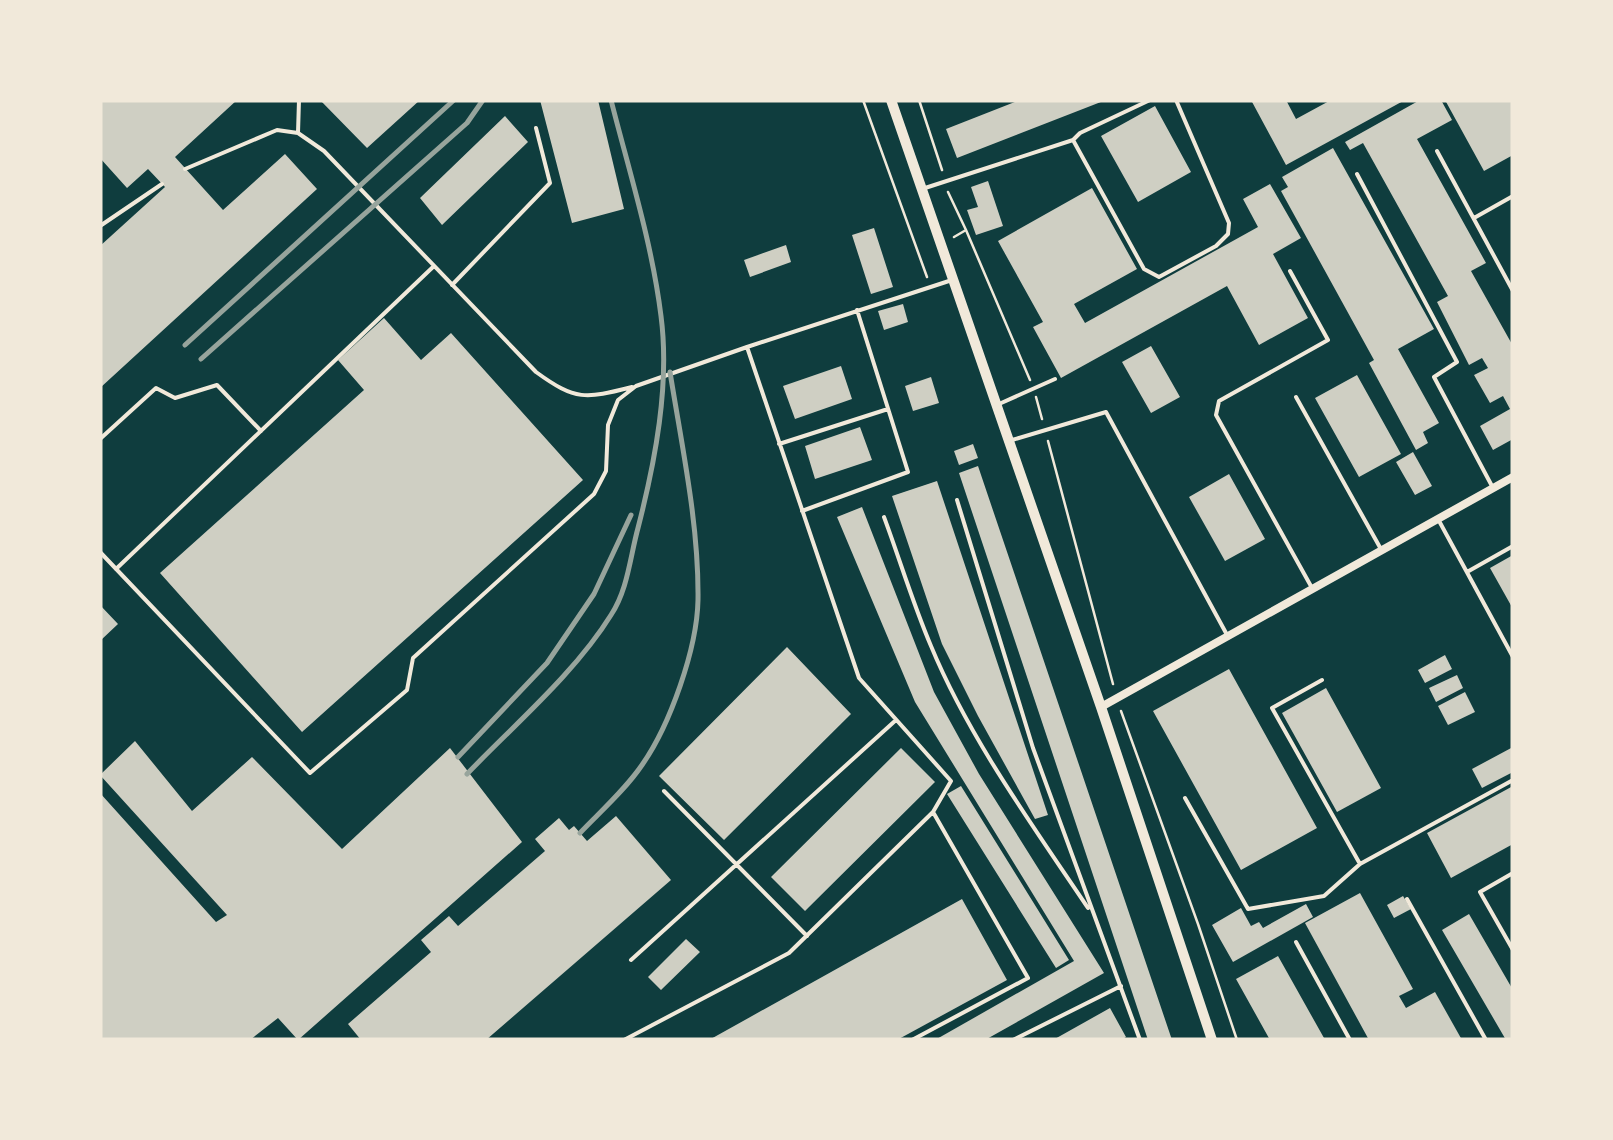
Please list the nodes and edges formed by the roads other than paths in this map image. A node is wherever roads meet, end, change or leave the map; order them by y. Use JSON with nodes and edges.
{"nodes":[{"id":1,"x":299,"y":100,"type":"edge"},
{"id":2,"x":891,"y":100,"type":"edge"},
{"id":3,"x":1150,"y":100,"type":"edge"},
{"id":4,"x":1176,"y":100,"type":"edge"},
{"id":5,"x":536,"y":128,"type":"dead end"},
{"id":6,"x":298,"y":133,"type":"junction"},
{"id":7,"x":1073,"y":140,"type":"junction"},
{"id":8,"x":1436,"y":151,"type":"dead end"},
{"id":9,"x":185,"y":169,"type":"dead end"},
{"id":10,"x":1357,"y":174,"type":"dead end"},
{"id":11,"x":162,"y":184,"type":"dead end"},
{"id":12,"x":922,"y":189,"type":"junction"},
{"id":13,"x":1513,"y":196,"type":"edge"},
{"id":14,"x":1474,"y":218,"type":"junction"},
{"id":15,"x":100,"y":224,"type":"edge"},
{"id":16,"x":434,"y":266,"type":"junction"},
{"id":17,"x":1290,"y":271,"type":"dead end"},
{"id":18,"x":952,"y":280,"type":"junction"},
{"id":19,"x":452,"y":285,"type":"junction"},
{"id":20,"x":1513,"y":291,"type":"edge"},
{"id":21,"x":857,"y":310,"type":"junction"},
{"id":22,"x":747,"y":347,"type":"junction"},
{"id":23,"x":1055,"y":379,"type":"dead end"},
{"id":24,"x":636,"y":386,"type":"junction"},
{"id":25,"x":1296,"y":397,"type":"dead end"},
{"id":26,"x":994,"y":406,"type":"junction"},
{"id":27,"x":888,"y":408,"type":"junction"},
{"id":28,"x":261,"y":431,"type":"junction"},
{"id":29,"x":100,"y":439,"type":"edge"},
{"id":30,"x":1007,"y":442,"type":"junction"},
{"id":31,"x":780,"y":444,"type":"junction"},
{"id":32,"x":1513,"y":477,"type":"edge"},
{"id":33,"x":1493,"y":488,"type":"junction"},
{"id":34,"x":957,"y":500,"type":"dead end"},
{"id":35,"x":802,"y":510,"type":"junction"},
{"id":36,"x":884,"y":517,"type":"dead end"},
{"id":37,"x":1438,"y":519,"type":"junction"},
{"id":38,"x":1513,"y":546,"type":"edge"},
{"id":39,"x":1382,"y":551,"type":"junction"},
{"id":40,"x":100,"y":552,"type":"edge"},
{"id":41,"x":116,"y":569,"type":"junction"},
{"id":42,"x":1467,"y":572,"type":"junction"},
{"id":43,"x":1312,"y":588,"type":"junction"},
{"id":44,"x":1227,"y":636,"type":"junction"},
{"id":45,"x":1513,"y":657,"type":"edge"},
{"id":46,"x":1322,"y":680,"type":"dead end"},
{"id":47,"x":1101,"y":706,"type":"junction"},
{"id":48,"x":896,"y":720,"type":"junction"},
{"id":49,"x":1513,"y":780,"type":"edge"},
{"id":50,"x":664,"y":791,"type":"dead end"},
{"id":51,"x":1185,"y":798,"type":"dead end"},
{"id":52,"x":933,"y":812,"type":"junction"},
{"id":53,"x":735,"y":864,"type":"junction"},
{"id":54,"x":1360,"y":864,"type":"junction"},
{"id":55,"x":1513,"y":873,"type":"edge"},
{"id":56,"x":1408,"y":899,"type":"dead end"},
{"id":57,"x":1094,"y":916,"type":"junction"},
{"id":58,"x":807,"y":936,"type":"junction"},
{"id":59,"x":1296,"y":942,"type":"dead end"},
{"id":60,"x":1513,"y":950,"type":"edge"},
{"id":61,"x":631,"y":960,"type":"dead end"},
{"id":62,"x":1121,"y":985,"type":"junction"},
{"id":63,"x":624,"y":1040,"type":"edge"},
{"id":64,"x":912,"y":1040,"type":"edge"},
{"id":65,"x":1014,"y":1040,"type":"edge"},
{"id":66,"x":1140,"y":1040,"type":"edge"},
{"id":67,"x":1212,"y":1040,"type":"edge"},
{"id":68,"x":1350,"y":1040,"type":"edge"},
{"id":69,"x":1486,"y":1040,"type":"edge"}],
"edges":[{"from":1,"to":6,"type":"lane"},
{"from":2,"to":12,"type":"street"},
{"from":3,"to":7,"type":"lane"},
{"from":4,"to":7,"type":"lane"},
{"from":5,"to":19,"type":"lane"},
{"from":6,"to":9,"type":"lane"},
{"from":6,"to":16,"type":"lane"},
{"from":7,"to":12,"type":"lane"},
{"from":8,"to":14,"type":"lane"},
{"from":10,"to":33,"type":"lane"},
{"from":11,"to":15,"type":"lane"},
{"from":12,"to":18,"type":"street"},
{"from":13,"to":14,"type":"lane"},
{"from":14,"to":20,"type":"lane"},
{"from":16,"to":19,"type":"lane"},
{"from":16,"to":28,"type":"lane"},
{"from":17,"to":43,"type":"lane"},
{"from":18,"to":21,"type":"lane"},
{"from":18,"to":26,"type":"street"},
{"from":19,"to":24,"type":"lane"},
{"from":21,"to":22,"type":"lane"},
{"from":21,"to":27,"type":"lane"},
{"from":22,"to":24,"type":"lane"},
{"from":22,"to":31,"type":"lane"},
{"from":23,"to":26,"type":"lane"},
{"from":24,"to":41,"type":"lane"},
{"from":25,"to":39,"type":"lane"},
{"from":26,"to":30,"type":"street"},
{"from":27,"to":31,"type":"lane"},
{"from":27,"to":35,"type":"lane"},
{"from":28,"to":29,"type":"lane"},
{"from":28,"to":41,"type":"lane"},
{"from":30,"to":44,"type":"lane"},
{"from":30,"to":47,"type":"street"},
{"from":31,"to":35,"type":"lane"},
{"from":32,"to":33,"type":"street"},
{"from":33,"to":37,"type":"street"},
{"from":34,"to":57,"type":"lane"},
{"from":35,"to":48,"type":"lane"},
{"from":36,"to":57,"type":"lane"},
{"from":37,"to":39,"type":"street"},
{"from":37,"to":42,"type":"lane"},
{"from":38,"to":42,"type":"lane"},
{"from":39,"to":43,"type":"street"},
{"from":40,"to":41,"type":"lane"},
{"from":42,"to":45,"type":"lane"},
{"from":43,"to":44,"type":"street"},
{"from":44,"to":47,"type":"street"},
{"from":46,"to":54,"type":"lane"},
{"from":47,"to":67,"type":"street"},
{"from":48,"to":52,"type":"lane"},
{"from":48,"to":53,"type":"lane"},
{"from":49,"to":54,"type":"lane"},
{"from":50,"to":53,"type":"lane"},
{"from":51,"to":54,"type":"lane"},
{"from":52,"to":58,"type":"lane"},
{"from":52,"to":64,"type":"lane"},
{"from":53,"to":58,"type":"lane"},
{"from":53,"to":61,"type":"lane"},
{"from":55,"to":60,"type":"lane"},
{"from":56,"to":69,"type":"lane"},
{"from":57,"to":62,"type":"lane"},
{"from":58,"to":63,"type":"lane"},
{"from":59,"to":68,"type":"lane"},
{"from":62,"to":65,"type":"lane"},
{"from":62,"to":66,"type":"lane"}]}
